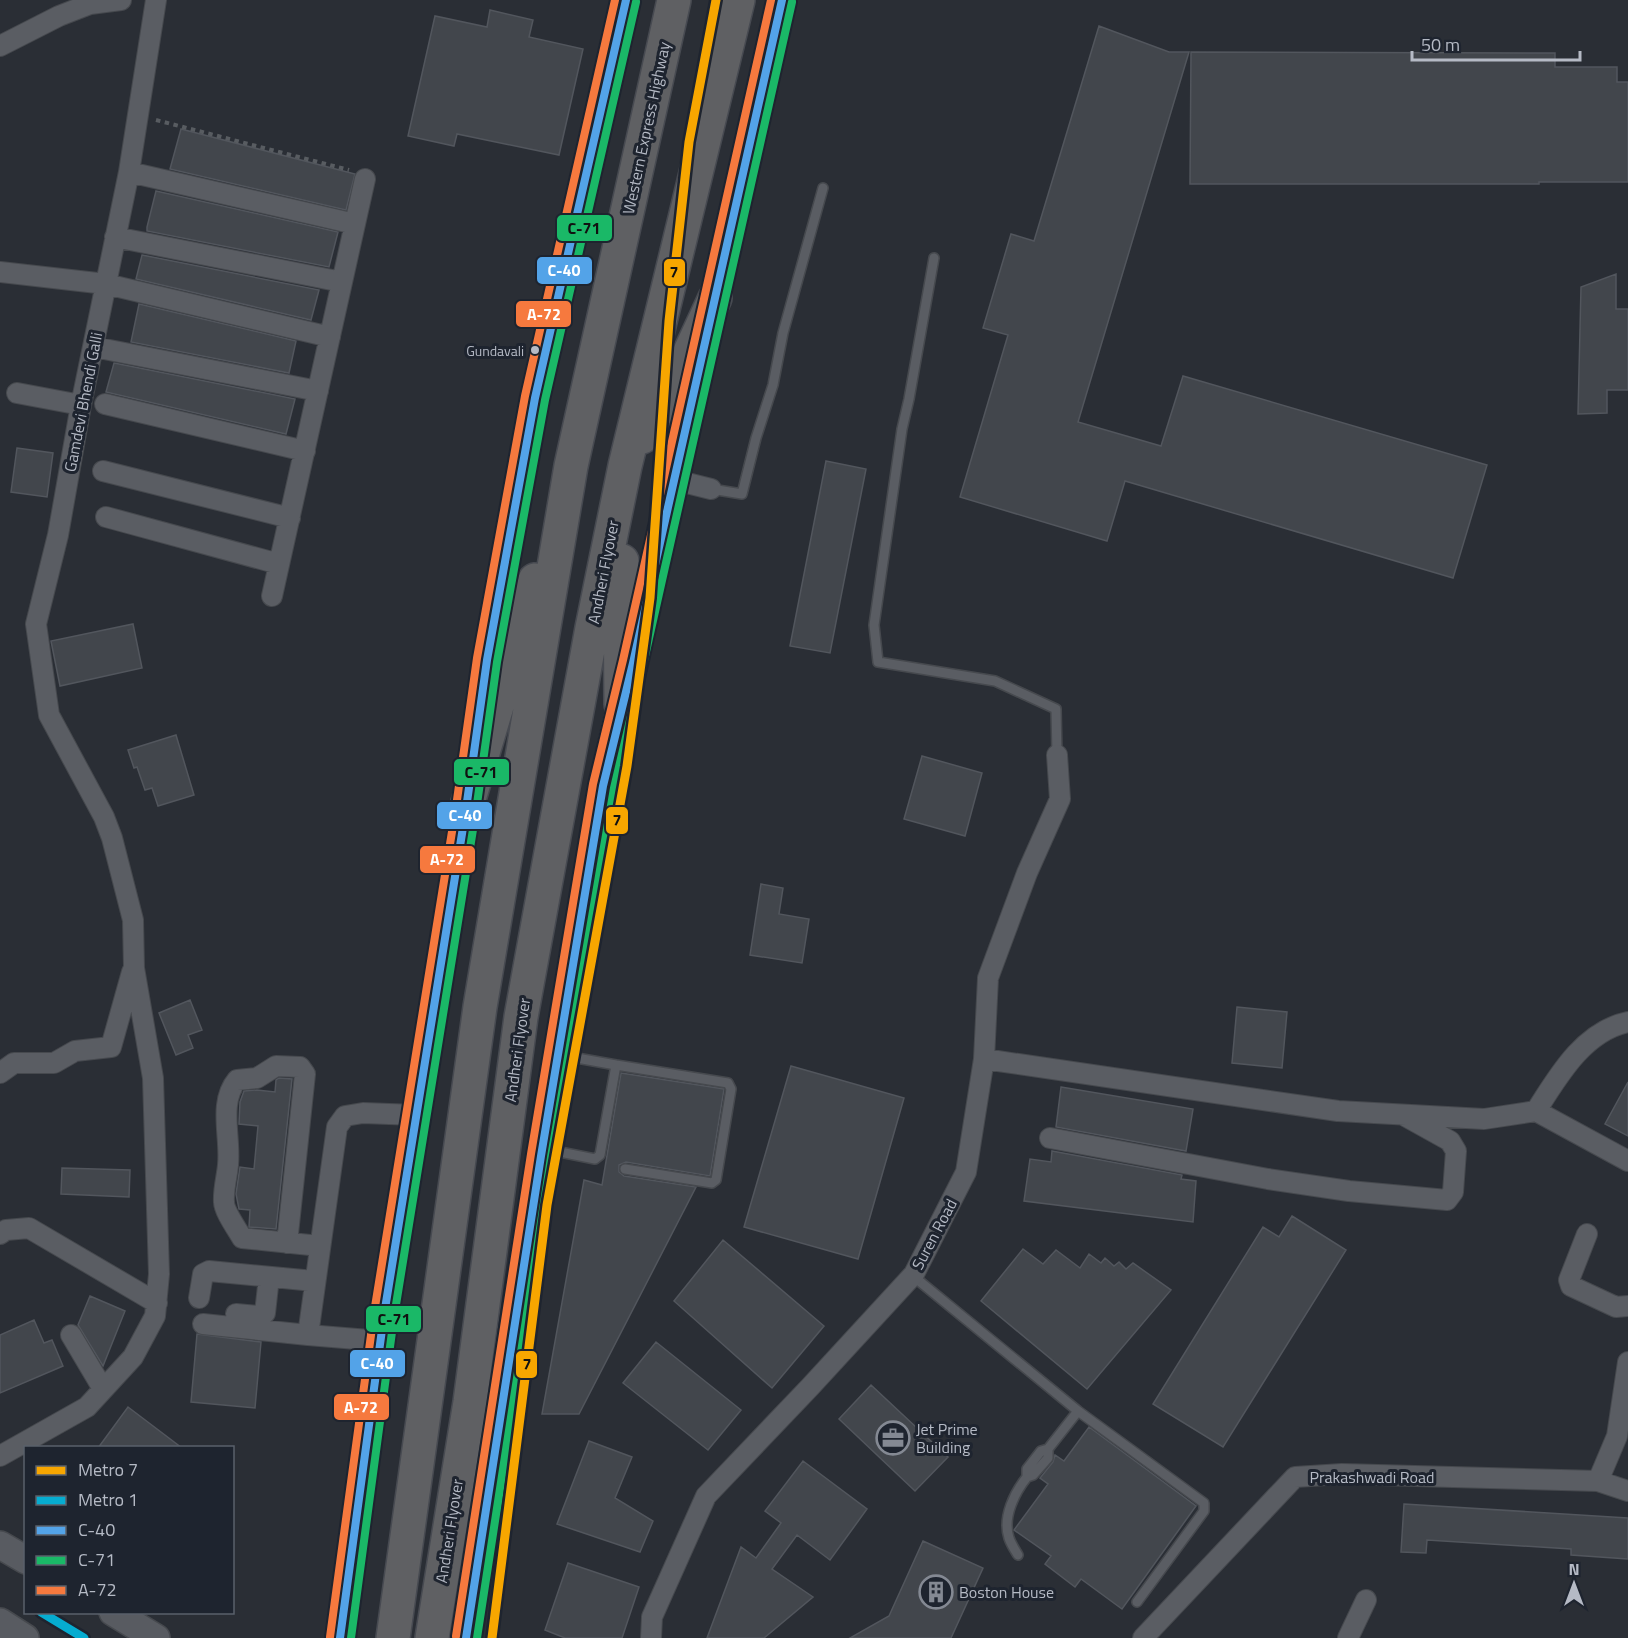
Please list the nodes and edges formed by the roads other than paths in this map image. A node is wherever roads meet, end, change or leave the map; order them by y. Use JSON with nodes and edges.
{"nodes":[{"id":1,"x":121,"y":0,"type":"edge"},
{"id":2,"x":156,"y":0,"type":"edge"},
{"id":3,"x":626,"y":0,"type":"edge"},
{"id":4,"x":674,"y":0,"type":"edge"},
{"id":5,"x":738,"y":0,"type":"edge"},
{"id":6,"x":782,"y":0,"type":"edge"},
{"id":7,"x":0,"y":46,"type":"edge"},
{"id":8,"x":129,"y":172,"type":"junction"},
{"id":9,"x":365,"y":179,"type":"road end"},
{"id":10,"x":823,"y":188,"type":"dead end"},
{"id":11,"x":355,"y":224,"type":"junction"},
{"id":12,"x":115,"y":237,"type":"junction"},
{"id":13,"x":934,"y":258,"type":"dead end"},
{"id":14,"x":0,"y":272,"type":"edge"},
{"id":15,"x":342,"y":282,"type":"junction"},
{"id":16,"x":106,"y":284,"type":"junction"},
{"id":17,"x":715,"y":298,"type":"junction"},
{"id":18,"x":330,"y":337,"type":"junction"},
{"id":19,"x":94,"y":347,"type":"junction"},
{"id":20,"x":318,"y":391,"type":"junction"},
{"id":21,"x":17,"y":393,"type":"dead end"},
{"id":22,"x":105,"y":404,"type":"dead end"},
{"id":23,"x":81,"y":405,"type":"junction"},
{"id":24,"x":304,"y":451,"type":"junction"},
{"id":25,"x":571,"y":466,"type":"junction"},
{"id":26,"x":625,"y":466,"type":"junction"},
{"id":27,"x":103,"y":471,"type":"dead end"},
{"id":28,"x":675,"y":480,"type":"junction"},
{"id":29,"x":711,"y":489,"type":"joint"},
{"id":30,"x":106,"y":517,"type":"dead end"},
{"id":31,"x":290,"y":518,"type":"junction"},
{"id":32,"x":279,"y":564,"type":"junction"},
{"id":33,"x":272,"y":596,"type":"dead end"},
{"id":34,"x":621,"y":704,"type":"junction"},
{"id":35,"x":1057,"y":754,"type":"joint"},
{"id":36,"x":466,"y":809,"type":"junction"},
{"id":37,"x":134,"y":968,"type":"junction"},
{"id":38,"x":1628,"y":1022,"type":"edge"},
{"id":39,"x":558,"y":1054,"type":"junction"},
{"id":40,"x":984,"y":1059,"type":"junction"},
{"id":41,"x":616,"y":1065,"type":"junction"},
{"id":42,"x":0,"y":1073,"type":"edge"},
{"id":43,"x":1536,"y":1111,"type":"junction"},
{"id":44,"x":1400,"y":1113,"type":"junction"},
{"id":45,"x":416,"y":1115,"type":"junction"},
{"id":46,"x":1050,"y":1138,"type":"dead end"},
{"id":47,"x":541,"y":1148,"type":"junction"},
{"id":48,"x":1628,"y":1161,"type":"edge"},
{"id":49,"x":625,"y":1169,"type":"dead end"},
{"id":50,"x":0,"y":1234,"type":"edge"},
{"id":51,"x":1587,"y":1234,"type":"dead end"},
{"id":52,"x":287,"y":1243,"type":"junction"},
{"id":53,"x":320,"y":1246,"type":"junction"},
{"id":54,"x":913,"y":1276,"type":"junction"},
{"id":55,"x":269,"y":1277,"type":"junction"},
{"id":56,"x":314,"y":1281,"type":"junction"},
{"id":57,"x":156,"y":1303,"type":"junction"},
{"id":58,"x":1628,"y":1306,"type":"edge"},
{"id":59,"x":202,"y":1311,"type":"junction"},
{"id":60,"x":71,"y":1335,"type":"dead end"},
{"id":61,"x":308,"y":1335,"type":"junction"},
{"id":62,"x":381,"y":1341,"type":"junction"},
{"id":63,"x":1628,"y":1362,"type":"edge"},
{"id":64,"x":103,"y":1389,"type":"junction"},
{"id":65,"x":1078,"y":1410,"type":"junction"},
{"id":66,"x":0,"y":1456,"type":"edge"},
{"id":67,"x":1598,"y":1481,"type":"junction"},
{"id":68,"x":1628,"y":1483,"type":"edge"},
{"id":69,"x":1628,"y":1490,"type":"edge"},
{"id":70,"x":0,"y":1545,"type":"edge"},
{"id":71,"x":1018,"y":1555,"type":"dead end"},
{"id":72,"x":24,"y":1559,"type":"edge"},
{"id":73,"x":1366,"y":1600,"type":"dead end"},
{"id":74,"x":1137,"y":1602,"type":"dead end"},
{"id":75,"x":116,"y":1614,"type":"edge"},
{"id":76,"x":0,"y":1622,"type":"edge"},
{"id":77,"x":25,"y":1638,"type":"edge"},
{"id":78,"x":156,"y":1638,"type":"edge"},
{"id":79,"x":340,"y":1638,"type":"edge"},
{"id":80,"x":393,"y":1638,"type":"edge"},
{"id":81,"x":432,"y":1638,"type":"edge"},
{"id":82,"x":466,"y":1638,"type":"edge"},
{"id":83,"x":651,"y":1638,"type":"edge"},
{"id":84,"x":1143,"y":1638,"type":"edge"},
{"id":85,"x":1348,"y":1638,"type":"edge"}],
"edges":[{"from":1,"to":7,"type":"street"},
{"from":2,"to":8,"type":"street","name":"Gamdevi Bhendi Galli"},
{"from":3,"to":36,"type":"street"},
{"from":4,"to":25,"type":"highway","name":"Western Express Highway"},
{"from":5,"to":26,"type":"highway"},
{"from":6,"to":17,"type":"street"},
{"from":8,"to":11,"type":"street"},
{"from":8,"to":12,"type":"street","name":"Gamdevi Bhendi Galli"},
{"from":9,"to":11,"type":"street"},
{"from":10,"to":29,"type":"lane"},
{"from":11,"to":15,"type":"street"},
{"from":12,"to":15,"type":"street"},
{"from":12,"to":16,"type":"street","name":"Gamdevi Bhendi Galli"},
{"from":13,"to":35,"type":"lane"},
{"from":14,"to":16,"type":"street"},
{"from":15,"to":18,"type":"street"},
{"from":16,"to":18,"type":"street"},
{"from":16,"to":19,"type":"street","name":"Gamdevi Bhendi Galli"},
{"from":17,"to":26,"type":"highway"},
{"from":17,"to":28,"type":"street"},
{"from":18,"to":20,"type":"street"},
{"from":19,"to":20,"type":"street"},
{"from":19,"to":23,"type":"street","name":"Gamdevi Bhendi Galli"},
{"from":20,"to":24,"type":"street"},
{"from":21,"to":23,"type":"street"},
{"from":22,"to":24,"type":"street"},
{"from":23,"to":37,"type":"street","name":"Gamdevi Bhendi Galli"},
{"from":24,"to":31,"type":"street"},
{"from":25,"to":36,"type":"highway"},
{"from":25,"to":80,"type":"highway"},
{"from":26,"to":34,"type":"highway"},
{"from":26,"to":81,"type":"highway","name":"Andheri Flyover"},
{"from":27,"to":31,"type":"street"},
{"from":28,"to":29,"type":"street"},
{"from":28,"to":34,"type":"street"},
{"from":30,"to":32,"type":"street"},
{"from":31,"to":32,"type":"street"},
{"from":32,"to":33,"type":"street"},
{"from":34,"to":39,"type":"street"},
{"from":35,"to":40,"type":"street","name":"Suren Road"},
{"from":36,"to":45,"type":"street"},
{"from":37,"to":42,"type":"street"},
{"from":37,"to":57,"type":"street"},
{"from":38,"to":43,"type":"street"},
{"from":39,"to":41,"type":"lane"},
{"from":39,"to":47,"type":"street"},
{"from":40,"to":44,"type":"street"},
{"from":40,"to":54,"type":"street","name":"Suren Road"},
{"from":41,"to":47,"type":"lane"},
{"from":41,"to":49,"type":"lane"},
{"from":43,"to":44,"type":"street"},
{"from":43,"to":48,"type":"street"},
{"from":44,"to":46,"type":"street"},
{"from":45,"to":53,"type":"street"},
{"from":45,"to":62,"type":"street"},
{"from":47,"to":82,"type":"street"},
{"from":50,"to":57,"type":"street"},
{"from":51,"to":58,"type":"street"},
{"from":52,"to":52,"type":"street"},
{"from":52,"to":53,"type":"street"},
{"from":53,"to":56,"type":"street"},
{"from":54,"to":65,"type":"lane"},
{"from":54,"to":83,"type":"street","name":"Suren Road"},
{"from":55,"to":56,"type":"street"},
{"from":55,"to":59,"type":"street"},
{"from":55,"to":59,"type":"street"},
{"from":56,"to":61,"type":"street"},
{"from":57,"to":64,"type":"street"},
{"from":59,"to":61,"type":"street"},
{"from":60,"to":64,"type":"street"},
{"from":61,"to":62,"type":"street"},
{"from":62,"to":79,"type":"street"},
{"from":63,"to":67,"type":"street"},
{"from":64,"to":66,"type":"street"},
{"from":65,"to":71,"type":"lane"},
{"from":65,"to":74,"type":"lane"},
{"from":67,"to":69,"type":"street","name":"Prakashwadi Road"},
{"from":67,"to":84,"type":"street","name":"Prakashwadi Road"},
{"from":68,"to":69,"type":"street"},
{"from":70,"to":72,"type":"street"},
{"from":73,"to":85,"type":"street"},
{"from":75,"to":78,"type":"street"},
{"from":76,"to":77,"type":"street"}]}
